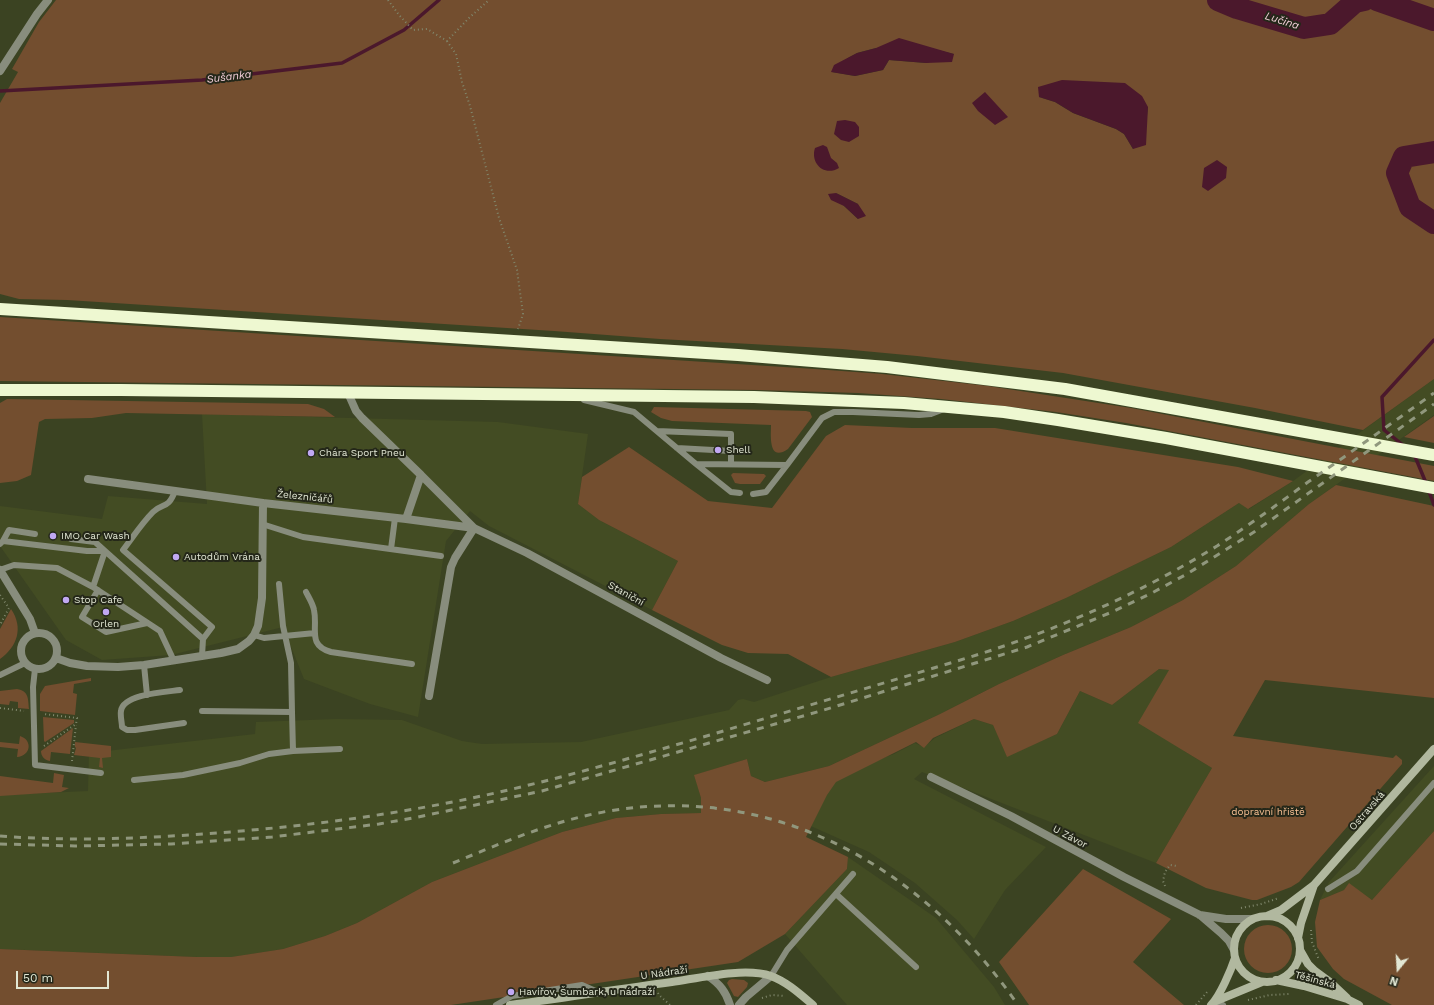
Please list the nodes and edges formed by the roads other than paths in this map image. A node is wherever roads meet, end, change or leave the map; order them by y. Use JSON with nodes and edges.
{"nodes":[{"id":1,"x":48,"y":0,"type":"edge"},
{"id":2,"x":0,"y":71,"type":"edge"},
{"id":3,"x":0,"y":309,"type":"edge"},
{"id":4,"x":0,"y":390,"type":"edge"},
{"id":5,"x":348,"y":393,"type":"junction"},
{"id":6,"x":563,"y":395,"type":"junction"},
{"id":7,"x":950,"y":407,"type":"junction"},
{"id":8,"x":657,"y":431,"type":"junction"},
{"id":9,"x":677,"y":448,"type":"junction"},
{"id":10,"x":731,"y":451,"type":"junction"},
{"id":11,"x":1434,"y":455,"type":"edge"},
{"id":12,"x":696,"y":464,"type":"junction"},
{"id":13,"x":731,"y":464,"type":"junction"},
{"id":14,"x":787,"y":465,"type":"junction"},
{"id":15,"x":421,"y":474,"type":"junction"},
{"id":16,"x":88,"y":479,"type":"dead end"},
{"id":17,"x":1434,"y":488,"type":"edge"},
{"id":18,"x":175,"y":490,"type":"junction"},
{"id":19,"x":740,"y":493,"type":"dead end"},
{"id":20,"x":753,"y":494,"type":"dead end"},
{"id":21,"x":263,"y":502,"type":"junction"},
{"id":22,"x":395,"y":518,"type":"junction"},
{"id":23,"x":406,"y":519,"type":"junction"},
{"id":24,"x":262,"y":524,"type":"junction"},
{"id":25,"x":474,"y":528,"type":"junction"},
{"id":26,"x":35,"y":534,"type":"dead end"},
{"id":27,"x":72,"y":539,"type":"dead end"},
{"id":28,"x":1,"y":542,"type":"edge"},
{"id":29,"x":391,"y":549,"type":"junction"},
{"id":30,"x":105,"y":551,"type":"junction"},
{"id":31,"x":441,"y":556,"type":"dead end"},
{"id":32,"x":0,"y":570,"type":"edge"},
{"id":33,"x":278,"y":584,"type":"dead end"},
{"id":34,"x":96,"y":588,"type":"junction"},
{"id":35,"x":306,"y":592,"type":"dead end"},
{"id":36,"x":147,"y":623,"type":"junction"},
{"id":37,"x":35,"y":633,"type":"junction"},
{"id":38,"x":315,"y":633,"type":"junction"},
{"id":39,"x":254,"y":635,"type":"junction"},
{"id":40,"x":285,"y":636,"type":"junction"},
{"id":41,"x":203,"y":639,"type":"junction"},
{"id":42,"x":202,"y":656,"type":"junction"},
{"id":43,"x":56,"y":658,"type":"junction"},
{"id":44,"x":174,"y":660,"type":"junction"},
{"id":45,"x":25,"y":663,"type":"junction"},
{"id":46,"x":412,"y":664,"type":"dead end"},
{"id":47,"x":144,"y":665,"type":"junction"},
{"id":48,"x":35,"y":669,"type":"junction"},
{"id":49,"x":0,"y":675,"type":"edge"},
{"id":50,"x":767,"y":680,"type":"dead end"},
{"id":51,"x":180,"y":690,"type":"dead end"},
{"id":52,"x":147,"y":695,"type":"junction"},
{"id":53,"x":429,"y":696,"type":"dead end"},
{"id":54,"x":202,"y":711,"type":"dead end"},
{"id":55,"x":292,"y":712,"type":"junction"},
{"id":56,"x":184,"y":724,"type":"dead end"},
{"id":57,"x":340,"y":749,"type":"dead end"},
{"id":58,"x":1434,"y":749,"type":"edge"},
{"id":59,"x":293,"y":751,"type":"junction"},
{"id":60,"x":101,"y":773,"type":"dead end"},
{"id":61,"x":931,"y":777,"type":"dead end"},
{"id":62,"x":134,"y":780,"type":"dead end"},
{"id":63,"x":1434,"y":783,"type":"edge"},
{"id":64,"x":853,"y":874,"type":"dead end"},
{"id":65,"x":1314,"y":885,"type":"junction"},
{"id":66,"x":1328,"y":890,"type":"dead end"},
{"id":67,"x":836,"y":894,"type":"junction"},
{"id":68,"x":1200,"y":915,"type":"junction"},
{"id":69,"x":1266,"y":916,"type":"junction"},
{"id":70,"x":1252,"y":919,"type":"junction"},
{"id":71,"x":1298,"y":938,"type":"junction"},
{"id":72,"x":1300,"y":950,"type":"junction"},
{"id":73,"x":1234,"y":954,"type":"junction"},
{"id":74,"x":916,"y":967,"type":"dead end"},
{"id":75,"x":708,"y":976,"type":"junction"},
{"id":76,"x":770,"y":976,"type":"junction"},
{"id":77,"x":1276,"y":980,"type":"junction"},
{"id":78,"x":1262,"y":982,"type":"junction"},
{"id":79,"x":598,"y":992,"type":"junction"},
{"id":80,"x":1347,"y":999,"type":"junction"},
{"id":81,"x":1216,"y":1004,"type":"edge"},
{"id":82,"x":496,"y":1005,"type":"edge"},
{"id":83,"x":511,"y":1005,"type":"edge"},
{"id":84,"x":730,"y":1005,"type":"edge"},
{"id":85,"x":739,"y":1005,"type":"edge"},
{"id":86,"x":813,"y":1005,"type":"edge"},
{"id":87,"x":1359,"y":1005,"type":"edge"}],
"edges":[{"from":1,"to":2,"type":"street"},
{"from":3,"to":11,"type":"highway"},
{"from":4,"to":5,"type":"highway"},
{"from":5,"to":6,"type":"highway"},
{"from":5,"to":15,"type":"street"},
{"from":6,"to":7,"type":"highway"},
{"from":6,"to":8,"type":"lane"},
{"from":7,"to":14,"type":"lane"},
{"from":7,"to":17,"type":"highway"},
{"from":8,"to":9,"type":"lane"},
{"from":8,"to":10,"type":"lane"},
{"from":9,"to":10,"type":"lane"},
{"from":9,"to":12,"type":"lane"},
{"from":10,"to":13,"type":"lane"},
{"from":12,"to":13,"type":"lane"},
{"from":12,"to":19,"type":"lane"},
{"from":13,"to":14,"type":"lane"},
{"from":14,"to":20,"type":"lane"},
{"from":15,"to":23,"type":"street"},
{"from":15,"to":25,"type":"street","name":"Staniční"},
{"from":16,"to":18,"type":"street"},
{"from":18,"to":21,"type":"street"},
{"from":18,"to":41,"type":"lane"},
{"from":21,"to":22,"type":"street","name":"Železničářů"},
{"from":21,"to":24,"type":"street","name":"Železničářů"},
{"from":22,"to":23,"type":"street","name":"Železničářů"},
{"from":22,"to":29,"type":"lane"},
{"from":23,"to":25,"type":"street","name":"Staniční"},
{"from":24,"to":29,"type":"lane"},
{"from":24,"to":39,"type":"street","name":"Železničářů"},
{"from":25,"to":50,"type":"street","name":"Staniční"},
{"from":25,"to":53,"type":"street"},
{"from":26,"to":28,"type":"lane"},
{"from":27,"to":30,"type":"lane"},
{"from":28,"to":30,"type":"lane"},
{"from":29,"to":31,"type":"lane"},
{"from":30,"to":34,"type":"lane"},
{"from":30,"to":41,"type":"lane"},
{"from":32,"to":34,"type":"lane"},
{"from":32,"to":37,"type":"street"},
{"from":33,"to":40,"type":"lane"},
{"from":34,"to":36,"type":"lane"},
{"from":34,"to":36,"type":"lane"},
{"from":35,"to":38,"type":"lane"},
{"from":36,"to":44,"type":"lane"},
{"from":37,"to":43,"type":"street"},
{"from":37,"to":45,"type":"street"},
{"from":38,"to":40,"type":"lane"},
{"from":38,"to":46,"type":"lane"},
{"from":39,"to":40,"type":"lane"},
{"from":39,"to":42,"type":"street"},
{"from":40,"to":55,"type":"lane"},
{"from":41,"to":42,"type":"lane"},
{"from":42,"to":44,"type":"street"},
{"from":43,"to":47,"type":"street"},
{"from":43,"to":48,"type":"street"},
{"from":44,"to":47,"type":"street"},
{"from":45,"to":48,"type":"street"},
{"from":45,"to":49,"type":"lane"},
{"from":47,"to":52,"type":"lane"},
{"from":48,"to":60,"type":"lane"},
{"from":51,"to":52,"type":"lane"},
{"from":52,"to":56,"type":"lane"},
{"from":54,"to":55,"type":"lane"},
{"from":55,"to":59,"type":"lane"},
{"from":57,"to":59,"type":"lane"},
{"from":58,"to":65,"type":"main road","name":"Ostravská"},
{"from":59,"to":62,"type":"lane"},
{"from":61,"to":68,"type":"street","name":"U Závor"},
{"from":63,"to":66,"type":"lane"},
{"from":64,"to":67,"type":"lane"},
{"from":65,"to":69,"type":"main road","name":"Ostravská"},
{"from":65,"to":71,"type":"main road","name":"Ostravská"},
{"from":67,"to":74,"type":"lane"},
{"from":67,"to":76,"type":"lane"},
{"from":68,"to":70,"type":"street","name":"U Závor"},
{"from":68,"to":73,"type":"street","name":"U Závor"},
{"from":69,"to":70,"type":"main road"},
{"from":69,"to":71,"type":"main road"},
{"from":70,"to":73,"type":"main road"},
{"from":71,"to":72,"type":"main road"},
{"from":72,"to":77,"type":"main road"},
{"from":72,"to":80,"type":"main road","name":"Těšínská"},
{"from":73,"to":78,"type":"main road"},
{"from":73,"to":81,"type":"main road"},
{"from":75,"to":76,"type":"main road","name":"U Nádraží"},
{"from":75,"to":79,"type":"main road","name":"U Nádraží"},
{"from":75,"to":84,"type":"street"},
{"from":76,"to":85,"type":"street"},
{"from":76,"to":86,"type":"main road","name":"U Nádraží"},
{"from":77,"to":78,"type":"main road"},
{"from":77,"to":80,"type":"main road","name":"Těšínská"},
{"from":78,"to":81,"type":"main road"},
{"from":79,"to":82,"type":"lane"},
{"from":79,"to":83,"type":"main road","name":"U Nádraží"},
{"from":80,"to":87,"type":"main road","name":"Těšínská"}]}
